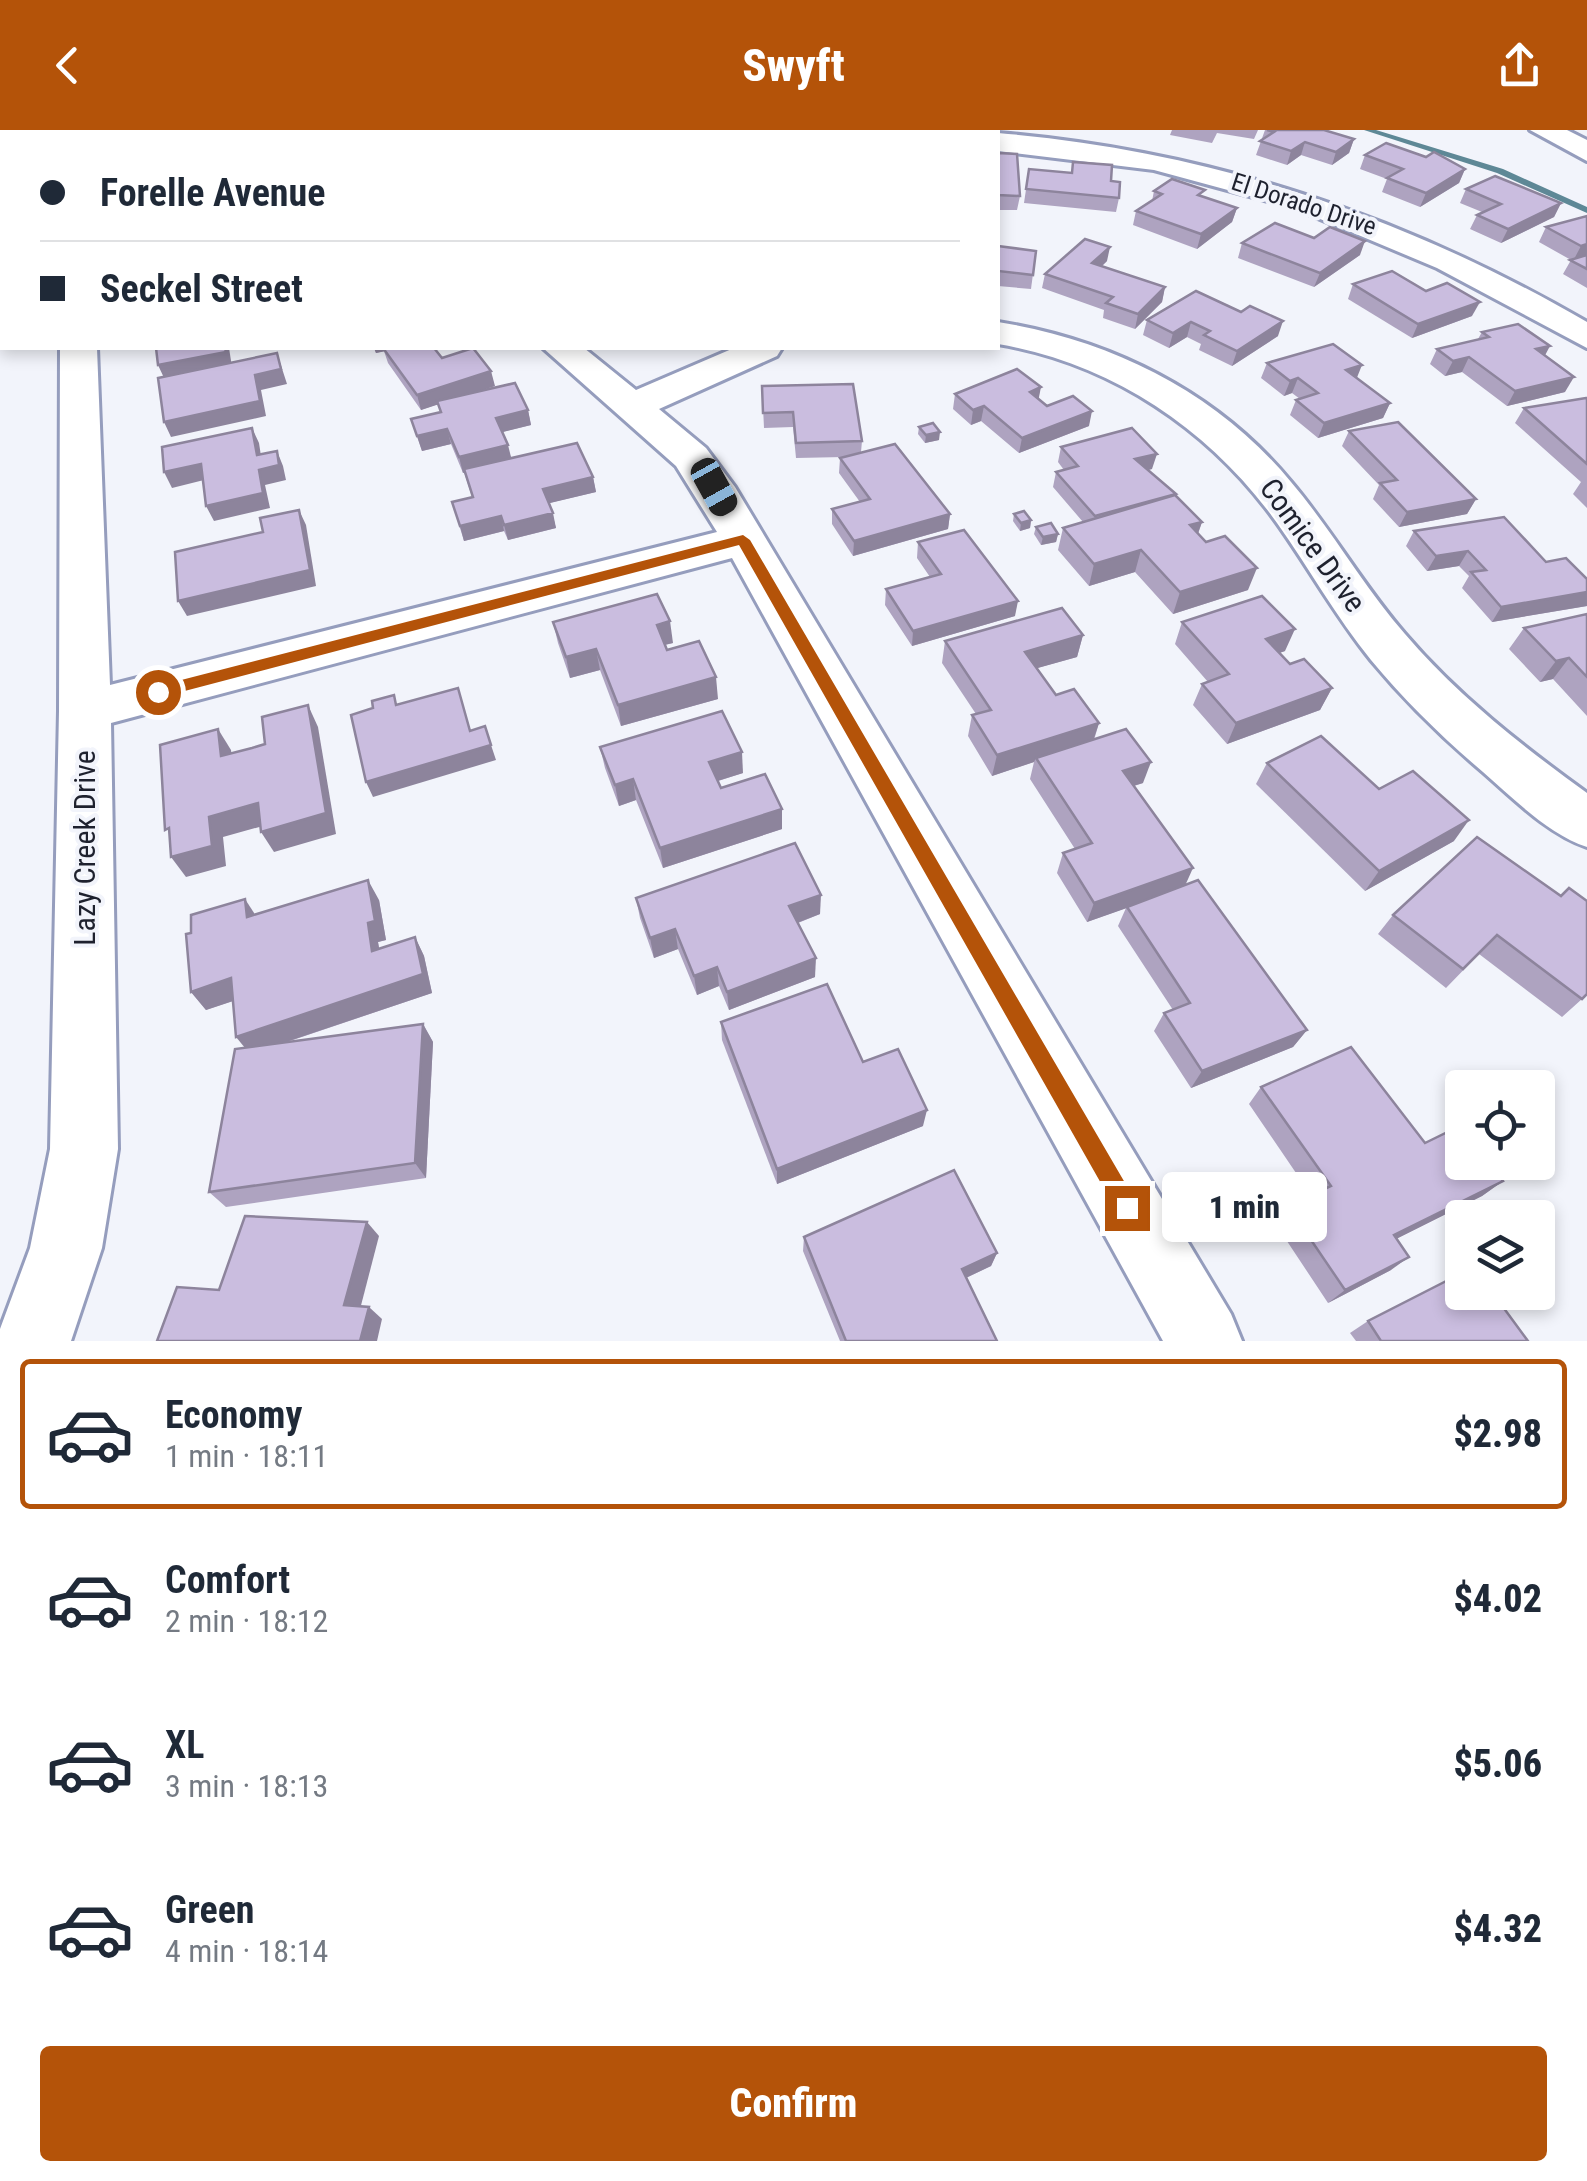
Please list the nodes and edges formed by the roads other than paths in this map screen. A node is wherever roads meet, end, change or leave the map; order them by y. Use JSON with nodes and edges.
{"nodes":[{"id":1,"x":1545,"y":130,"type":"edge"},
{"id":2,"x":1000,"y":142,"type":"edge"},
{"id":3,"x":1587,"y":152,"type":"edge"},
{"id":4,"x":1000,"y":333,"type":"edge"},
{"id":5,"x":1587,"y":336,"type":"edge"},
{"id":6,"x":78,"y":350,"type":"edge"},
{"id":7,"x":564,"y":350,"type":"edge"},
{"id":8,"x":760,"y":350,"type":"edge"},
{"id":9,"x":632,"y":407,"type":"junction"},
{"id":10,"x":743,"y":540,"type":"junction"},
{"id":11,"x":85,"y":711,"type":"junction"},
{"id":12,"x":1587,"y":824,"type":"edge"},
{"id":13,"x":32,"y":1341,"type":"edge"},
{"id":14,"x":1204,"y":1341,"type":"edge"}],
"edges":[{"from":1,"to":3,"type":"street"},
{"from":2,"to":5,"type":"street","name":"El Dorado Drive"},
{"from":4,"to":12,"type":"street","name":"Comice Drive"},
{"from":6,"to":11,"type":"street","name":"Lazy Creek Drive"},
{"from":7,"to":9,"type":"street"},
{"from":8,"to":9,"type":"street"},
{"from":9,"to":10,"type":"street"},
{"from":10,"to":11,"type":"street"},
{"from":10,"to":14,"type":"street"},
{"from":11,"to":13,"type":"street","name":"Lazy Creek Drive"}]}
